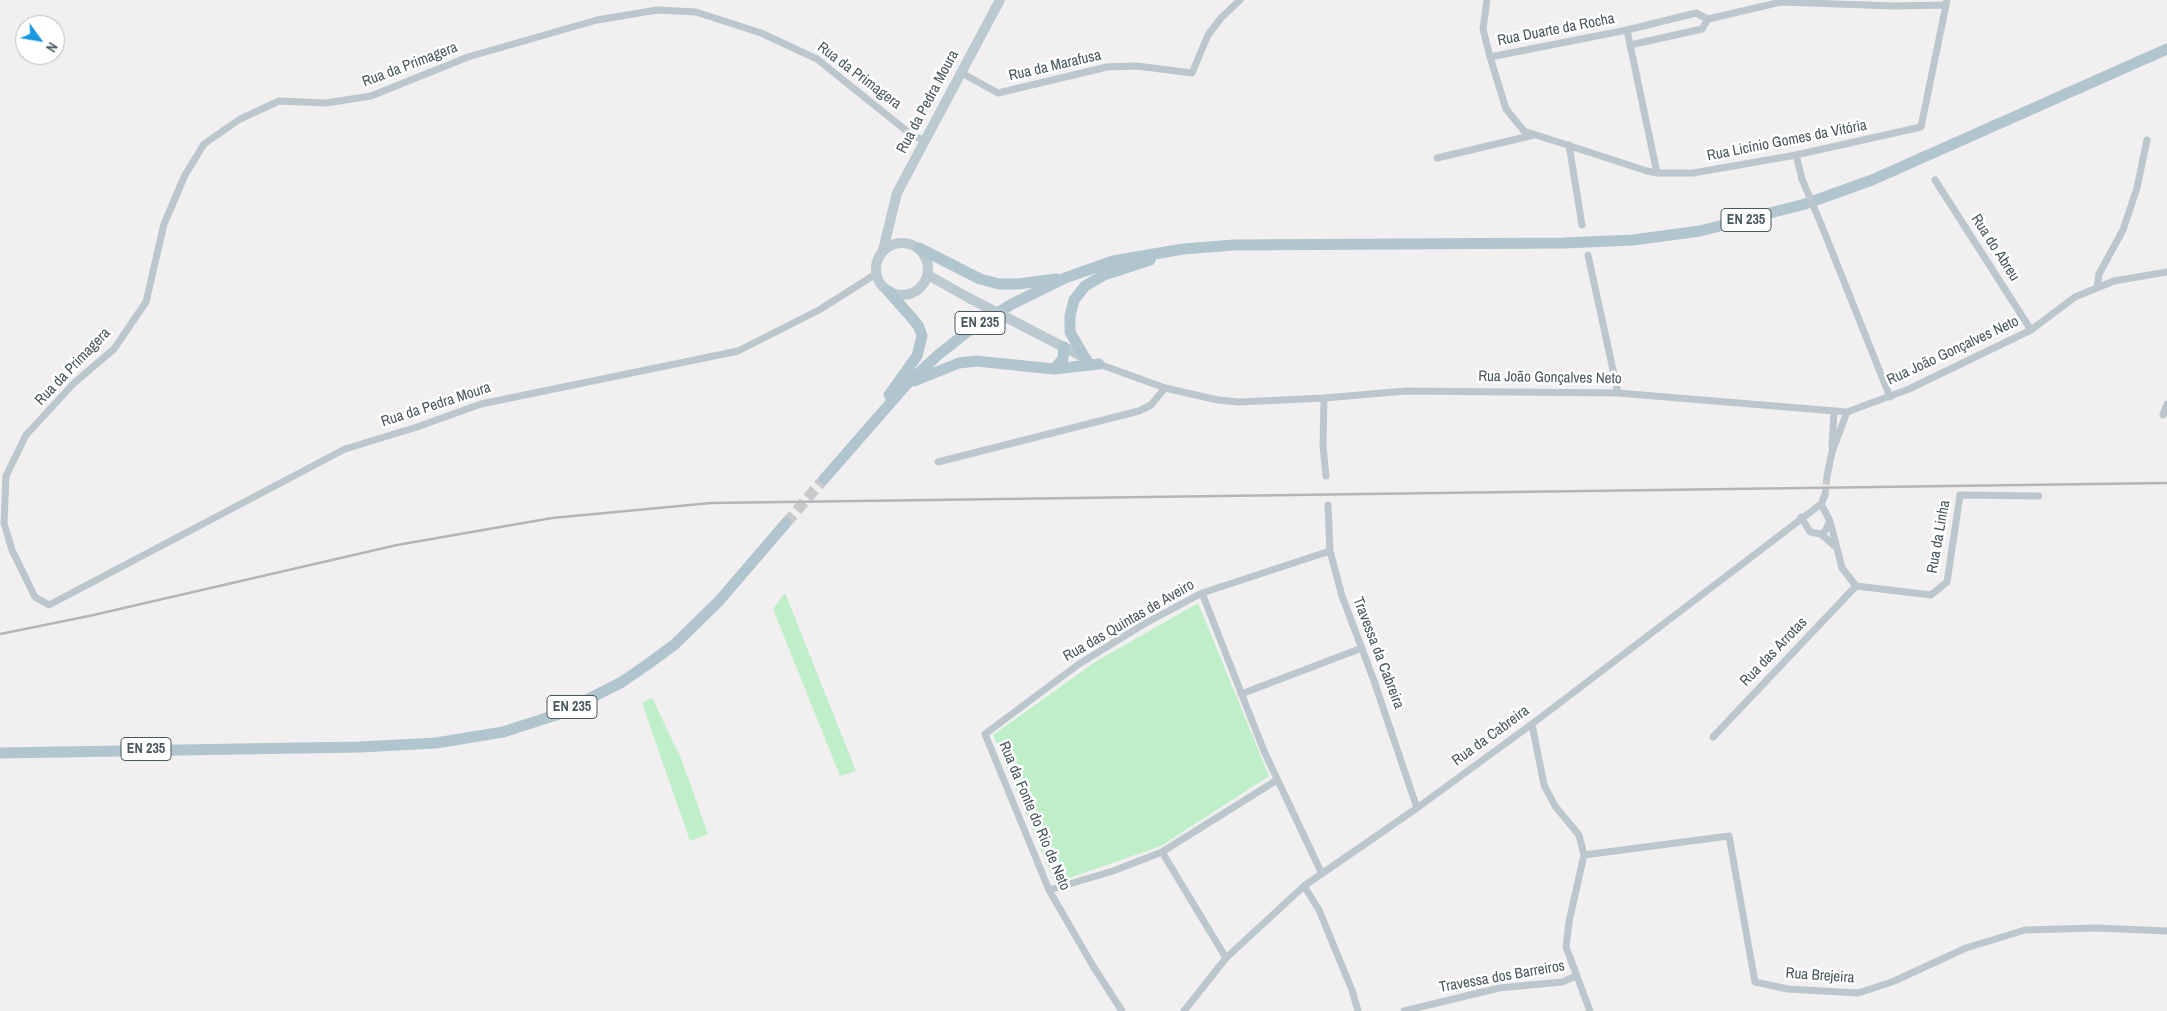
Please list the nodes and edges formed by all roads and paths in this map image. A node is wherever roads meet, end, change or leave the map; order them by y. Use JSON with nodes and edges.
{"nodes":[{"id":1,"x":1000,"y":0,"type":"edge"},
{"id":2,"x":1240,"y":0,"type":"edge"},
{"id":3,"x":1487,"y":0,"type":"edge"},
{"id":4,"x":1946,"y":2,"type":"edge"},
{"id":5,"x":1708,"y":19,"type":"junction"},
{"id":6,"x":1627,"y":30,"type":"junction"},
{"id":7,"x":1630,"y":45,"type":"junction"},
{"id":8,"x":2167,"y":49,"type":"edge"},
{"id":9,"x":1490,"y":57,"type":"junction"},
{"id":10,"x":960,"y":72,"type":"junction"},
{"id":11,"x":1538,"y":135,"type":"junction"},
{"id":12,"x":924,"y":140,"type":"junction"},
{"id":13,"x":2147,"y":140,"type":"dead end"},
{"id":14,"x":1569,"y":146,"type":"junction"},
{"id":15,"x":1796,"y":155,"type":"junction"},
{"id":16,"x":1437,"y":158,"type":"dead end"},
{"id":17,"x":1657,"y":173,"type":"junction"},
{"id":18,"x":1935,"y":180,"type":"dead end"},
{"id":19,"x":889,"y":221,"type":"junction"},
{"id":20,"x":1582,"y":224,"type":"dead end"},
{"id":21,"x":902,"y":242,"type":"junction"},
{"id":22,"x":919,"y":248,"type":"junction"},
{"id":23,"x":1183,"y":249,"type":"junction"},
{"id":24,"x":883,"y":250,"type":"junction"},
{"id":25,"x":1588,"y":255,"type":"dead end"},
{"id":26,"x":2167,"y":272,"type":"edge"},
{"id":27,"x":876,"y":274,"type":"junction"},
{"id":28,"x":928,"y":275,"type":"junction"},
{"id":29,"x":1065,"y":278,"type":"junction"},
{"id":30,"x":2096,"y":288,"type":"junction"},
{"id":31,"x":888,"y":291,"type":"junction"},
{"id":32,"x":2031,"y":330,"type":"junction"},
{"id":33,"x":1070,"y":332,"type":"junction"},
{"id":34,"x":1061,"y":346,"type":"junction"},
{"id":35,"x":1085,"y":358,"type":"junction"},
{"id":36,"x":1098,"y":364,"type":"junction"},
{"id":37,"x":1054,"y":369,"type":"junction"},
{"id":38,"x":907,"y":384,"type":"junction"},
{"id":39,"x":1165,"y":388,"type":"junction"},
{"id":40,"x":1618,"y":393,"type":"junction"},
{"id":41,"x":1890,"y":397,"type":"junction"},
{"id":42,"x":1324,"y":398,"type":"junction"},
{"id":43,"x":2167,"y":404,"type":"edge"},
{"id":44,"x":1834,"y":412,"type":"junction"},
{"id":45,"x":1847,"y":412,"type":"junction"},
{"id":46,"x":2163,"y":415,"type":"dead end"},
{"id":47,"x":869,"y":425,"type":"junction"},
{"id":48,"x":1832,"y":452,"type":"junction"},
{"id":49,"x":938,"y":462,"type":"dead end"},
{"id":50,"x":1326,"y":476,"type":"dead end"},
{"id":51,"x":1827,"y":476,"type":"tunnel mouth"},
{"id":52,"x":824,"y":479,"type":"tunnel mouth"},
{"id":53,"x":1825,"y":495,"type":"tunnel mouth"},
{"id":54,"x":2039,"y":496,"type":"dead end"},
{"id":55,"x":1821,"y":504,"type":"junction"},
{"id":56,"x":1328,"y":506,"type":"dead end"},
{"id":57,"x":1800,"y":517,"type":"junction"},
{"id":58,"x":2,"y":521,"type":"edge"},
{"id":59,"x":1830,"y":521,"type":"junction"},
{"id":60,"x":786,"y":523,"type":"tunnel mouth"},
{"id":61,"x":1821,"y":534,"type":"junction"},
{"id":62,"x":1836,"y":547,"type":"junction"},
{"id":63,"x":1330,"y":551,"type":"junction"},
{"id":64,"x":1856,"y":586,"type":"junction"},
{"id":65,"x":1202,"y":593,"type":"junction"},
{"id":66,"x":49,"y":605,"type":"joint"},
{"id":67,"x":1362,"y":648,"type":"junction"},
{"id":68,"x":1240,"y":694,"type":"junction"},
{"id":69,"x":1532,"y":724,"type":"junction"},
{"id":70,"x":985,"y":734,"type":"joint"},
{"id":71,"x":1713,"y":737,"type":"dead end"},
{"id":72,"x":0,"y":753,"type":"edge"},
{"id":73,"x":1277,"y":780,"type":"junction"},
{"id":74,"x":1417,"y":808,"type":"junction"},
{"id":75,"x":1162,"y":852,"type":"junction"},
{"id":76,"x":1584,"y":855,"type":"junction"},
{"id":77,"x":1322,"y":874,"type":"junction"},
{"id":78,"x":1304,"y":886,"type":"junction"},
{"id":79,"x":1048,"y":890,"type":"junction"},
{"id":80,"x":2167,"y":932,"type":"edge"},
{"id":81,"x":1226,"y":958,"type":"junction"},
{"id":82,"x":1576,"y":976,"type":"junction"},
{"id":83,"x":1431,"y":1007,"type":"edge"},
{"id":84,"x":1122,"y":1011,"type":"edge"},
{"id":85,"x":1184,"y":1011,"type":"edge"},
{"id":86,"x":1358,"y":1011,"type":"edge"},
{"id":87,"x":1404,"y":1011,"type":"edge"},
{"id":88,"x":1590,"y":1011,"type":"edge"}],
"edges":[{"from":1,"to":10,"type":"street","name":"Rua da Pedra Moura"},
{"from":2,"to":10,"type":"street","name":"Rua da Marafusa"},
{"from":3,"to":9,"type":"street","name":"Rua Licínio Gomes da Vitória"},
{"from":4,"to":5,"type":"street"},
{"from":4,"to":15,"type":"street","name":"Rua Licínio Gomes da Vitória"},
{"from":5,"to":6,"type":"street","name":"Rua Duarte da Rocha"},
{"from":5,"to":7,"type":"street"},
{"from":6,"to":7,"type":"street"},
{"from":6,"to":9,"type":"street","name":"Rua Duarte da Rocha"},
{"from":7,"to":17,"type":"street"},
{"from":8,"to":23,"type":"main road","number":"EN 235"},
{"from":9,"to":11,"type":"street","name":"Rua Licínio Gomes da Vitória"},
{"from":10,"to":12,"type":"street","name":"Rua da Pedra Moura"},
{"from":11,"to":14,"type":"street","name":"Rua Licínio Gomes da Vitória"},
{"from":11,"to":16,"type":"street"},
{"from":12,"to":19,"type":"street","name":"Rua da Pedra Moura"},
{"from":12,"to":58,"type":"street","name":"Rua da Primagera"},
{"from":13,"to":30,"type":"street"},
{"from":14,"to":17,"type":"street","name":"Rua Licínio Gomes da Vitória"},
{"from":14,"to":20,"type":"street"},
{"from":15,"to":17,"type":"street","name":"Rua Licínio Gomes da Vitória"},
{"from":15,"to":41,"type":"street","bridge":true},
{"from":18,"to":32,"type":"street","name":"Rua do Abreu"},
{"from":19,"to":21,"type":"street"},
{"from":19,"to":24,"type":"street","name":"Rua da Pedra Moura"},
{"from":21,"to":22,"type":"street"},
{"from":21,"to":24,"type":"street"},
{"from":22,"to":28,"type":"street"},
{"from":22,"to":29,"type":"main road"},
{"from":23,"to":29,"type":"main road","number":"EN 235"},
{"from":23,"to":33,"type":"main road"},
{"from":24,"to":27,"type":"street"},
{"from":25,"to":40,"type":"street"},
{"from":26,"to":30,"type":"street","name":"Rua João Gonçalves Neto"},
{"from":27,"to":31,"type":"street"},
{"from":27,"to":66,"type":"street","name":"Rua da Pedra Moura"},
{"from":28,"to":31,"type":"street"},
{"from":28,"to":34,"type":"street","name":"Rua João Gonçalves Neto","bridge":true},
{"from":29,"to":38,"type":"main road","number":"EN 235"},
{"from":30,"to":32,"type":"street","name":"Rua João Gonçalves Neto"},
{"from":31,"to":47,"type":"main road"},
{"from":32,"to":41,"type":"street","name":"Rua João Gonçalves Neto"},
{"from":33,"to":34,"type":"main road"},
{"from":33,"to":35,"type":"main road"},
{"from":34,"to":35,"type":"street","name":"Rua João Gonçalves Neto"},
{"from":34,"to":37,"type":"main road"},
{"from":35,"to":36,"type":"street","name":"Rua João Gonçalves Neto"},
{"from":36,"to":37,"type":"main road"},
{"from":36,"to":39,"type":"street","name":"Rua João Gonçalves Neto"},
{"from":37,"to":38,"type":"main road"},
{"from":38,"to":47,"type":"main road","number":"EN 235"},
{"from":39,"to":42,"type":"street","name":"Rua João Gonçalves Neto"},
{"from":39,"to":49,"type":"street"},
{"from":40,"to":42,"type":"street","name":"Rua João Gonçalves Neto"},
{"from":40,"to":44,"type":"street","name":"Rua João Gonçalves Neto"},
{"from":41,"to":45,"type":"street","name":"Rua João Gonçalves Neto"},
{"from":42,"to":50,"type":"street"},
{"from":43,"to":46,"type":"street"},
{"from":44,"to":45,"type":"street","name":"Rua João Gonçalves Neto"},
{"from":44,"to":48,"type":"street"},
{"from":45,"to":48,"type":"street"},
{"from":47,"to":52,"type":"main road","number":"EN 235"},
{"from":48,"to":51,"type":"street"},
{"from":53,"to":55,"type":"street"},
{"from":54,"to":64,"type":"street","name":"Rua da Linha"},
{"from":55,"to":57,"type":"street","name":"Rua da Cabreira"},
{"from":55,"to":59,"type":"street"},
{"from":56,"to":63,"type":"street","name":"Travessa da Cabreira"},
{"from":57,"to":61,"type":"street"},
{"from":57,"to":69,"type":"street","name":"Rua da Cabreira"},
{"from":58,"to":66,"type":"street","name":"Rua da Primagera"},
{"from":59,"to":61,"type":"street"},
{"from":59,"to":62,"type":"street"},
{"from":60,"to":72,"type":"main road","number":"EN 235"},
{"from":61,"to":62,"type":"street"},
{"from":62,"to":64,"type":"street"},
{"from":63,"to":65,"type":"street","name":"Rua das Quintas de Aveiro"},
{"from":63,"to":67,"type":"street","name":"Travessa da Cabreira"},
{"from":64,"to":71,"type":"street","name":"Rua das Arrotas"},
{"from":65,"to":68,"type":"street"},
{"from":65,"to":70,"type":"street","name":"Rua das Quintas de Aveiro"},
{"from":67,"to":68,"type":"street"},
{"from":67,"to":74,"type":"street","name":"Travessa da Cabreira"},
{"from":68,"to":73,"type":"street"},
{"from":69,"to":74,"type":"street","name":"Rua da Cabreira"},
{"from":69,"to":76,"type":"street"},
{"from":70,"to":79,"type":"street","name":"Rua da Fonte do Rio de Neto"},
{"from":73,"to":75,"type":"street"},
{"from":73,"to":77,"type":"street"},
{"from":74,"to":77,"type":"street","name":"Rua da Cabreira"},
{"from":75,"to":79,"type":"street"},
{"from":75,"to":81,"type":"street"},
{"from":76,"to":80,"type":"street","name":"Rua Brejeira"},
{"from":76,"to":82,"type":"street"},
{"from":77,"to":78,"type":"street","name":"Rua da Cabreira"},
{"from":78,"to":81,"type":"street","name":"Rua da Cabreira"},
{"from":78,"to":86,"type":"street"},
{"from":79,"to":84,"type":"street","name":"Rua da Fonte do Rio de Neto"},
{"from":81,"to":85,"type":"street","name":"Rua da Cabreira"},
{"from":82,"to":83,"type":"street","name":"Travessa dos Barreiros"},
{"from":82,"to":88,"type":"street"},
{"from":83,"to":87,"type":"street","name":"Travessa dos Barreiros"}]}
